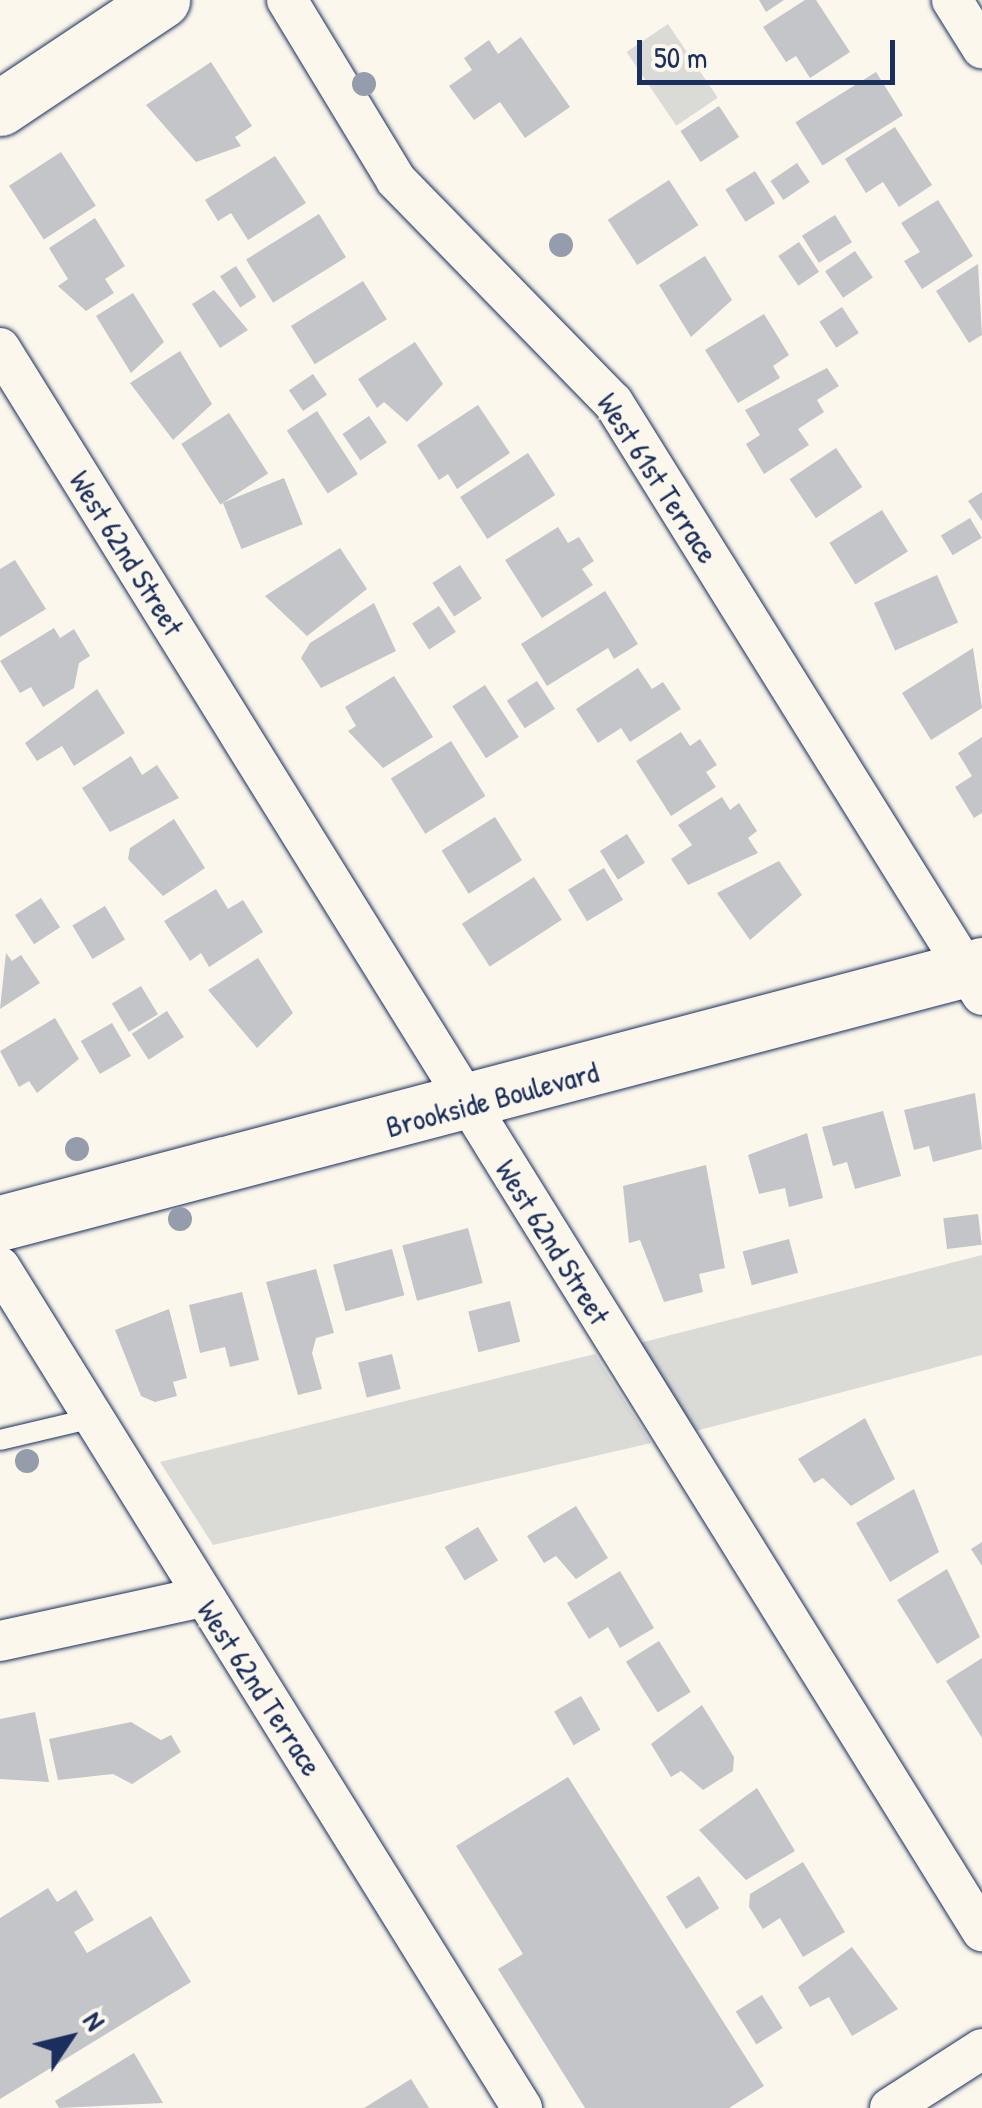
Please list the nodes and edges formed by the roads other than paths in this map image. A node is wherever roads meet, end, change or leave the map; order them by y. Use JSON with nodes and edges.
{"nodes":[{"id":1,"x":162,"y":0,"type":"edge"},
{"id":2,"x":287,"y":0,"type":"edge"},
{"id":3,"x":952,"y":0,"type":"edge"},
{"id":4,"x":982,"y":48,"type":"edge"},
{"id":5,"x":0,"y":108,"type":"edge"},
{"id":6,"x":0,"y":348,"type":"edge"},
{"id":7,"x":977,"y":976,"type":"edge"},
{"id":8,"x":469,"y":1105,"type":"junction"},
{"id":9,"x":0,"y":1223,"type":"edge"},
{"id":10,"x":0,"y":1266,"type":"edge"},
{"id":11,"x":89,"y":1420,"type":"junction"},
{"id":12,"x":0,"y":1440,"type":"edge"},
{"id":13,"x":201,"y":1597,"type":"junction"},
{"id":14,"x":0,"y":1641,"type":"edge"},
{"id":15,"x":982,"y":1931,"type":"edge"},
{"id":16,"x":976,"y":2066,"type":"edge"},
{"id":17,"x":522,"y":2108,"type":"edge"},
{"id":18,"x":890,"y":2108,"type":"edge"}],
"edges":[{"from":1,"to":5,"type":"main road"},
{"from":2,"to":7,"type":"street","name":"West 61st Terrace"},
{"from":3,"to":4,"type":"street"},
{"from":6,"to":8,"type":"street","name":"West 62nd Street"},
{"from":7,"to":8,"type":"main road","name":"Brookside Boulevard"},
{"from":8,"to":9,"type":"main road","name":"Brookside Boulevard"},
{"from":8,"to":15,"type":"street","name":"West 62nd Street"},
{"from":10,"to":11,"type":"street","name":"West 62nd Terrace"},
{"from":11,"to":12,"type":"lane"},
{"from":11,"to":13,"type":"street","name":"West 62nd Terrace"},
{"from":13,"to":14,"type":"street"},
{"from":13,"to":17,"type":"street","name":"West 62nd Terrace"},
{"from":16,"to":18,"type":"street"}]}
